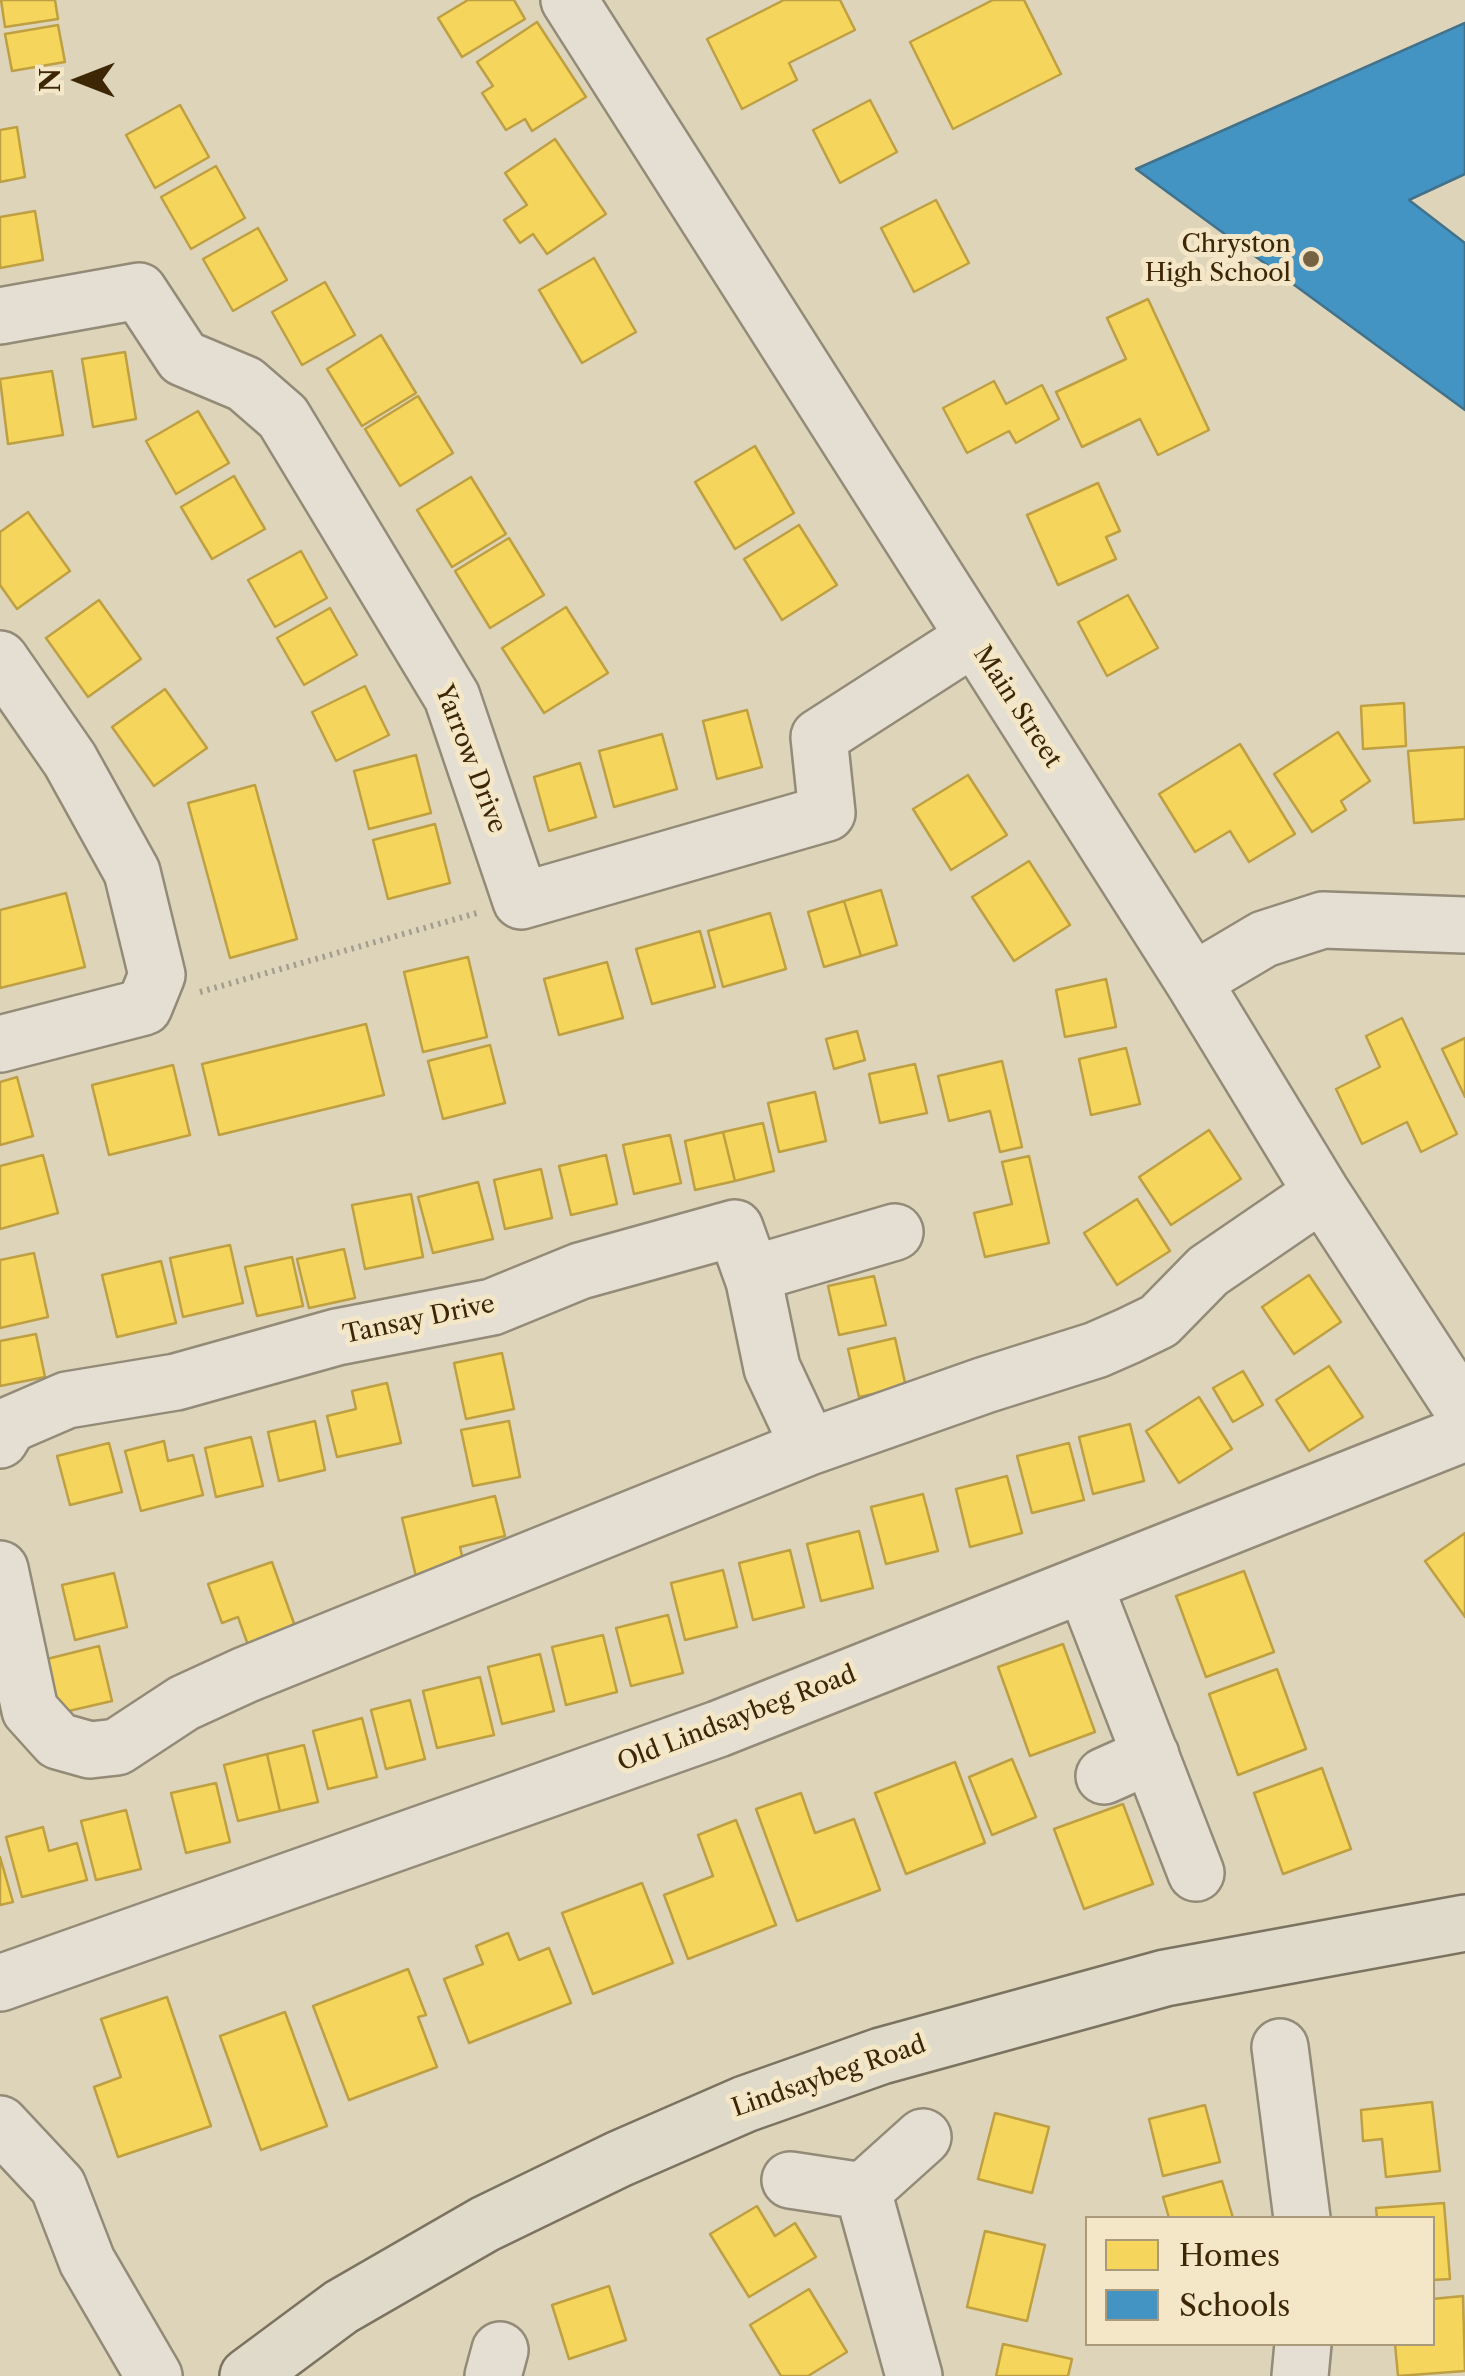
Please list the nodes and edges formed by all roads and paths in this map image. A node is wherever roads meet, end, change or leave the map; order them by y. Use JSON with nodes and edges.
{"nodes":[{"id":1,"x":569,"y":0,"type":"edge"},
{"id":2,"x":0,"y":316,"type":"edge"},
{"id":3,"x":973,"y":638,"type":"junction"},
{"id":4,"x":0,"y":659,"type":"edge"},
{"id":5,"x":521,"y":901,"type":"junction"},
{"id":6,"x":1465,"y":925,"type":"edge"},
{"id":7,"x":1193,"y":982,"type":"junction"},
{"id":8,"x":144,"y":1008,"type":"junction"},
{"id":9,"x":0,"y":1044,"type":"edge"},
{"id":10,"x":1322,"y":1193,"type":"junction"},
{"id":11,"x":895,"y":1232,"type":"dead end"},
{"id":12,"x":752,"y":1274,"type":"junction"},
{"id":13,"x":1465,"y":1414,"type":"edge"},
{"id":14,"x":1465,"y":1433,"type":"edge"},
{"id":15,"x":0,"y":1440,"type":"edge"},
{"id":16,"x":810,"y":1447,"type":"junction"},
{"id":17,"x":0,"y":1569,"type":"edge"},
{"id":18,"x":1084,"y":1584,"type":"junction"},
{"id":19,"x":1196,"y":1873,"type":"dead end"},
{"id":20,"x":1465,"y":1923,"type":"edge"},
{"id":21,"x":0,"y":1983,"type":"edge"},
{"id":22,"x":1280,"y":2047,"type":"dead end"},
{"id":23,"x":0,"y":2124,"type":"edge"},
{"id":24,"x":923,"y":2137,"type":"dead end"},
{"id":25,"x":790,"y":2180,"type":"dead end"},
{"id":26,"x":863,"y":2191,"type":"junction"},
{"id":27,"x":1302,"y":2216,"type":"edge"},
{"id":28,"x":1302,"y":2346,"type":"edge"},
{"id":29,"x":154,"y":2376,"type":"edge"},
{"id":30,"x":248,"y":2376,"type":"edge"},
{"id":31,"x":914,"y":2376,"type":"edge"},
{"id":32,"x":1300,"y":2376,"type":"edge"}],
"edges":[{"from":1,"to":3,"type":"street","name":"Main Street"},
{"from":2,"to":5,"type":"street","name":"Yarrow Drive"},
{"from":3,"to":5,"type":"street"},
{"from":3,"to":7,"type":"street","name":"Main Street"},
{"from":4,"to":8,"type":"street"},
{"from":5,"to":8,"type":"path"},
{"from":6,"to":7,"type":"street"},
{"from":7,"to":10,"type":"street","name":"Main Street"},
{"from":8,"to":9,"type":"street"},
{"from":10,"to":13,"type":"street","name":"Main Street"},
{"from":10,"to":16,"type":"street"},
{"from":11,"to":12,"type":"street"},
{"from":12,"to":15,"type":"street","name":"Tansay Drive"},
{"from":12,"to":16,"type":"street","name":"Tansay Drive"},
{"from":14,"to":18,"type":"street","name":"Old Lindsaybeg Road"},
{"from":16,"to":17,"type":"street"},
{"from":18,"to":19,"type":"street"},
{"from":18,"to":21,"type":"street","name":"Old Lindsaybeg Road"},
{"from":20,"to":30,"type":"main road","name":"Lindsaybeg Road"},
{"from":22,"to":27,"type":"street"},
{"from":23,"to":29,"type":"street"},
{"from":24,"to":26,"type":"street"},
{"from":25,"to":26,"type":"street"},
{"from":26,"to":31,"type":"street"},
{"from":28,"to":32,"type":"street"}]}
